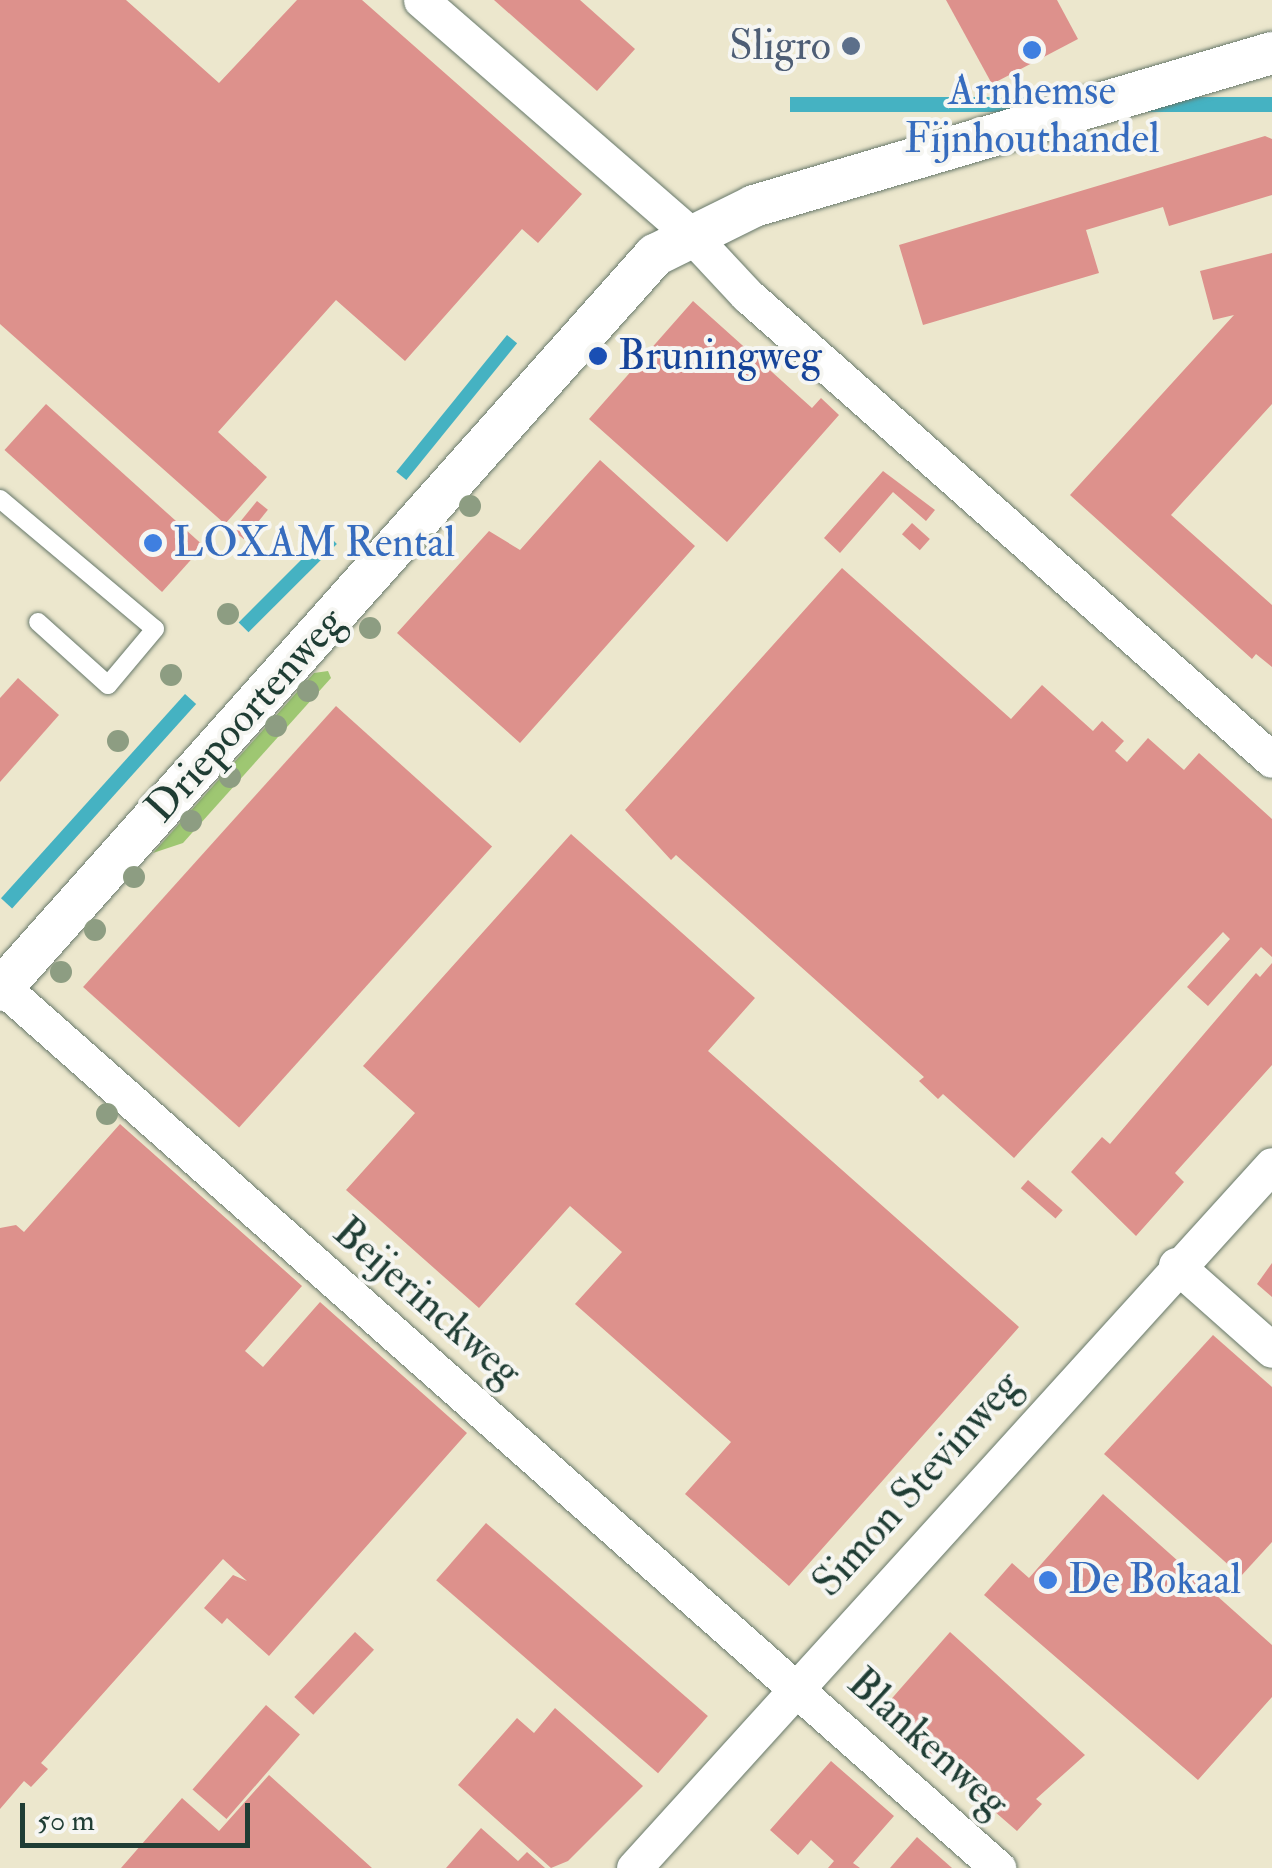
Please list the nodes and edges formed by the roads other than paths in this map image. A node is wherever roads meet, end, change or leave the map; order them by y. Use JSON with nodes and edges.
{"nodes":[{"id":1,"x":421,"y":0,"type":"edge"},
{"id":2,"x":1272,"y":53,"type":"edge"},
{"id":3,"x":691,"y":234,"type":"junction"},
{"id":4,"x":0,"y":498,"type":"edge"},
{"id":5,"x":38,"y":622,"type":"dead end"},
{"id":6,"x":1272,"y":760,"type":"edge"},
{"id":7,"x":1,"y":987,"type":"edge"},
{"id":8,"x":1272,"y":1165,"type":"edge"},
{"id":9,"x":1176,"y":1265,"type":"junction"},
{"id":10,"x":1272,"y":1350,"type":"edge"},
{"id":11,"x":797,"y":1686,"type":"junction"},
{"id":12,"x":634,"y":1868,"type":"edge"},
{"id":13,"x":998,"y":1868,"type":"edge"}],
"edges":[{"from":1,"to":3,"type":"street"},
{"from":2,"to":3,"type":"street","name":"Driepoortenweg"},
{"from":3,"to":6,"type":"street"},
{"from":3,"to":7,"type":"street","name":"Driepoortenweg"},
{"from":4,"to":5,"type":"lane"},
{"from":7,"to":11,"type":"street","name":"Beijerinckweg"},
{"from":8,"to":9,"type":"street","name":"Simon Stevinweg"},
{"from":9,"to":10,"type":"street"},
{"from":9,"to":11,"type":"street","name":"Simon Stevinweg"},
{"from":11,"to":12,"type":"street","name":"Simon Stevinweg"},
{"from":11,"to":13,"type":"street","name":"Blankenweg"}]}
